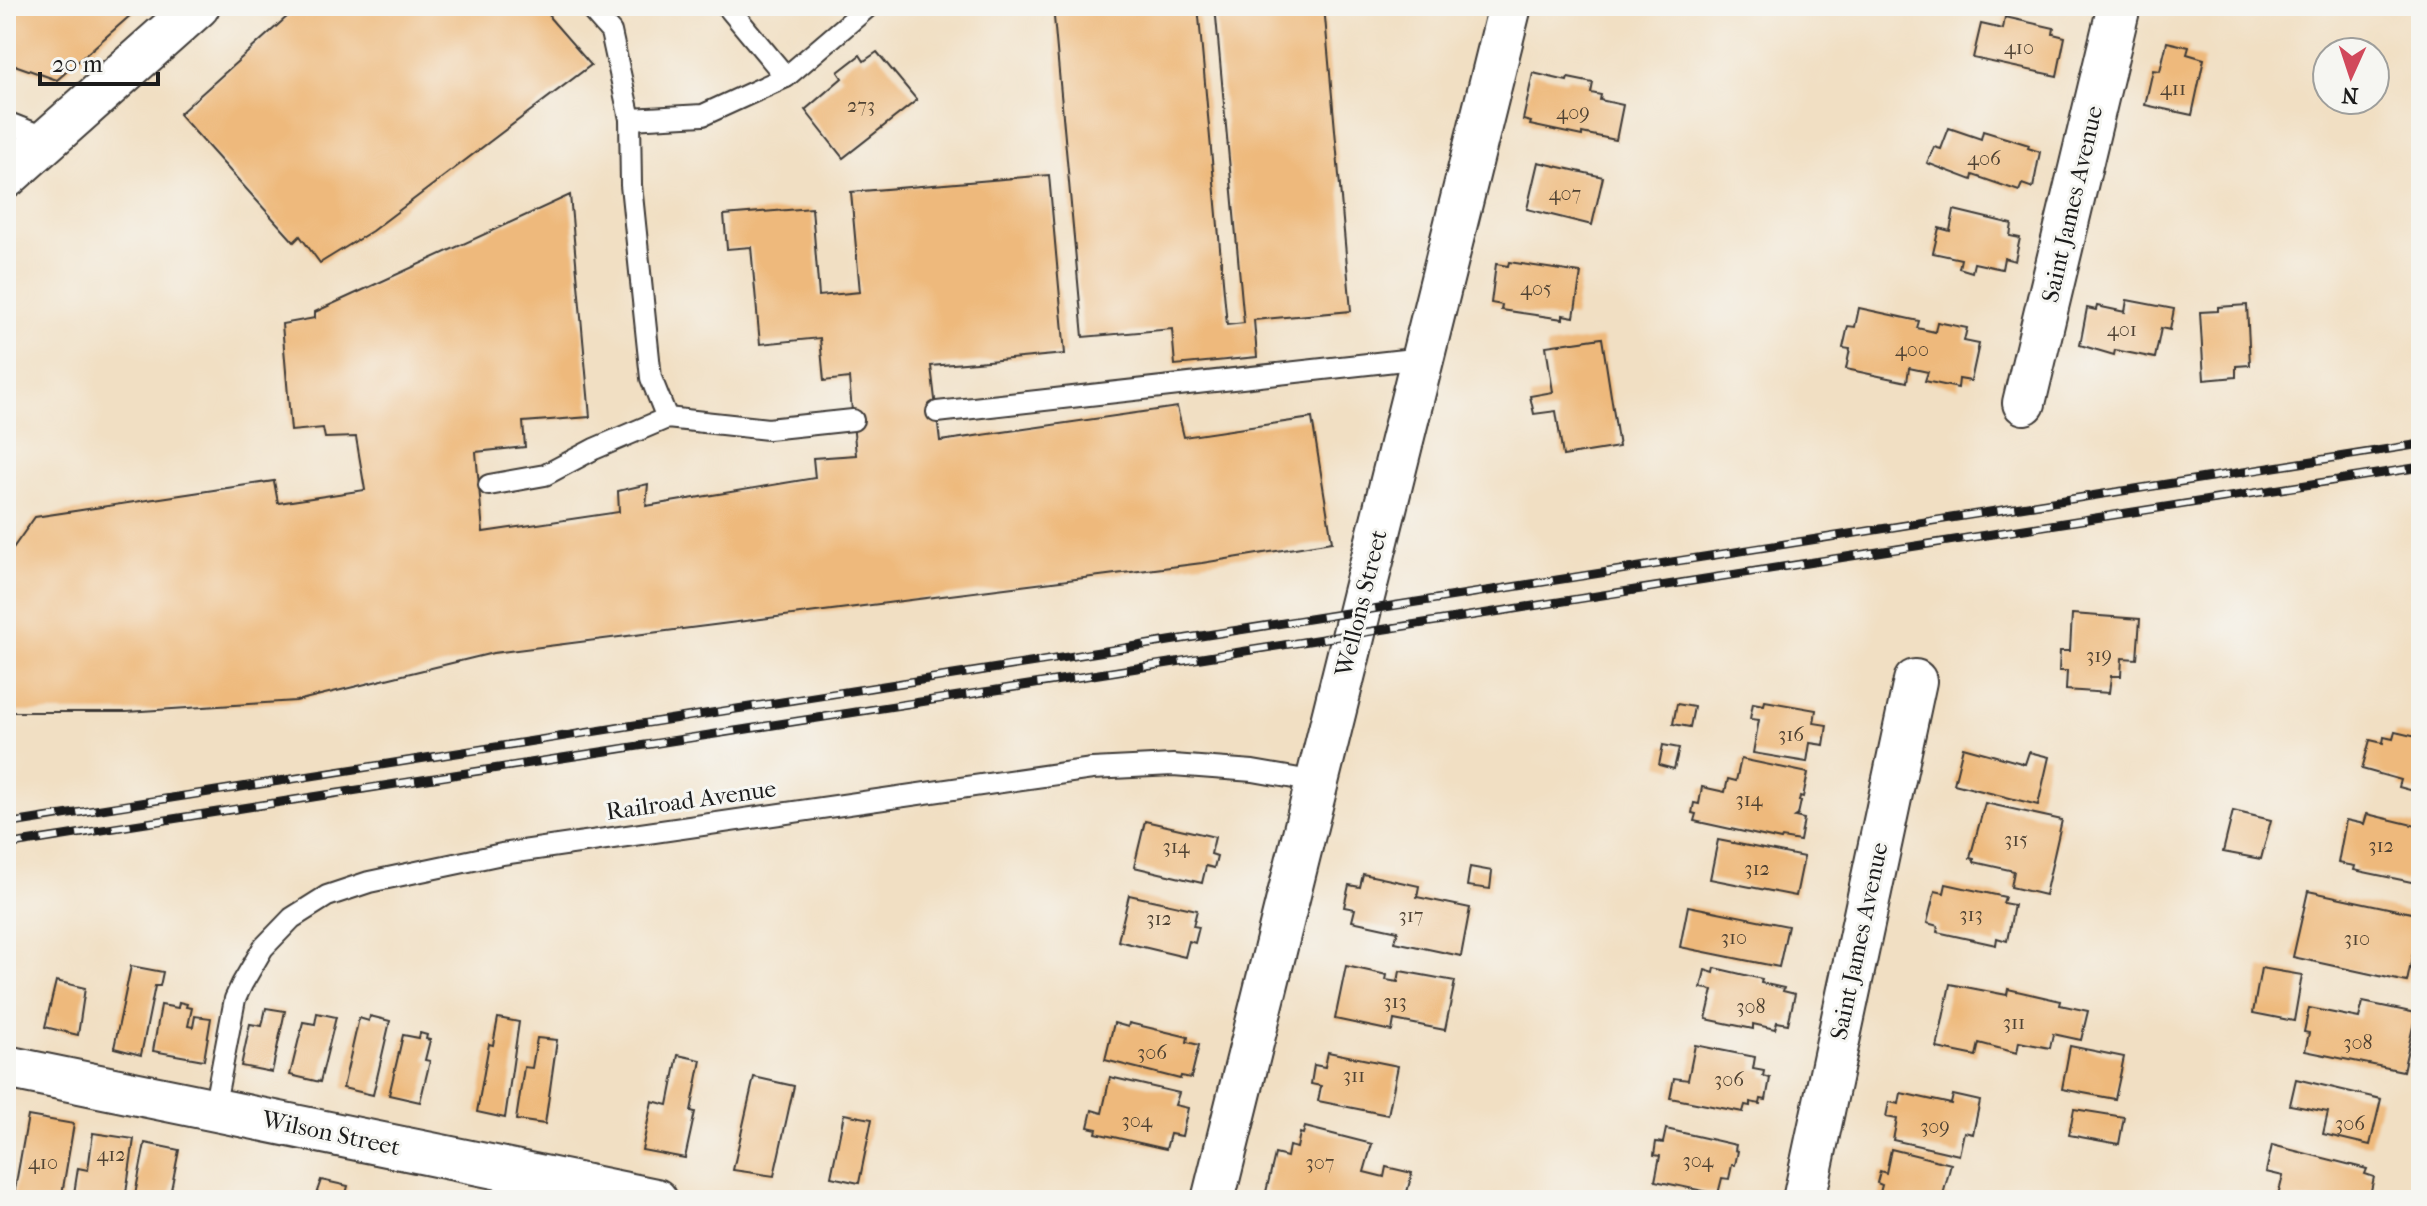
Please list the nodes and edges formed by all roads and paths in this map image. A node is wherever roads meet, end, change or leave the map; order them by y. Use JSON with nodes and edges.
{"nodes":[{"id":1,"x":198,"y":6,"type":"edge"},
{"id":2,"x":588,"y":6,"type":"edge"},
{"id":3,"x":727,"y":6,"type":"edge"},
{"id":4,"x":869,"y":6,"type":"edge"},
{"id":5,"x":1510,"y":6,"type":"edge"},
{"id":6,"x":2119,"y":6,"type":"edge"},
{"id":7,"x":786,"y":77,"type":"junction"},
{"id":8,"x":630,"y":119,"type":"junction"},
{"id":9,"x":6,"y":122,"type":"edge"},
{"id":10,"x":49,"y":139,"type":"junction"},
{"id":11,"x":6,"y":177,"type":"edge"},
{"id":12,"x":1422,"y":358,"type":"junction"},
{"id":13,"x":2024,"y":403,"type":"dead end"},
{"id":14,"x":937,"y":412,"type":"dead end"},
{"id":15,"x":667,"y":418,"type":"junction"},
{"id":16,"x":853,"y":420,"type":"dead end"},
{"id":17,"x":489,"y":485,"type":"dead end"},
{"id":18,"x":1915,"y":681,"type":"dead end"},
{"id":19,"x":1317,"y":782,"type":"junction"},
{"id":20,"x":6,"y":1067,"type":"edge"},
{"id":21,"x":214,"y":1109,"type":"junction"},
{"id":22,"x":656,"y":1200,"type":"edge"},
{"id":23,"x":1213,"y":1200,"type":"edge"},
{"id":24,"x":1804,"y":1200,"type":"edge"}],
"edges":[{"from":1,"to":10,"type":"street"},
{"from":2,"to":8,"type":"lane"},
{"from":3,"to":7,"type":"lane"},
{"from":4,"to":7,"type":"lane"},
{"from":5,"to":12,"type":"street","name":"Wellons Street"},
{"from":6,"to":13,"type":"street","name":"Saint James Avenue"},
{"from":7,"to":8,"type":"lane"},
{"from":8,"to":15,"type":"lane"},
{"from":9,"to":10,"type":"lane"},
{"from":10,"to":11,"type":"street"},
{"from":12,"to":14,"type":"lane"},
{"from":12,"to":19,"type":"street","name":"Wellons Street"},
{"from":15,"to":16,"type":"lane"},
{"from":15,"to":17,"type":"lane"},
{"from":18,"to":24,"type":"street","name":"Saint James Avenue"},
{"from":19,"to":21,"type":"lane","name":"Railroad Avenue"},
{"from":19,"to":23,"type":"street","name":"Wellons Street"},
{"from":20,"to":21,"type":"street","name":"Wilson Street"},
{"from":21,"to":22,"type":"street","name":"Wilson Street"}]}
